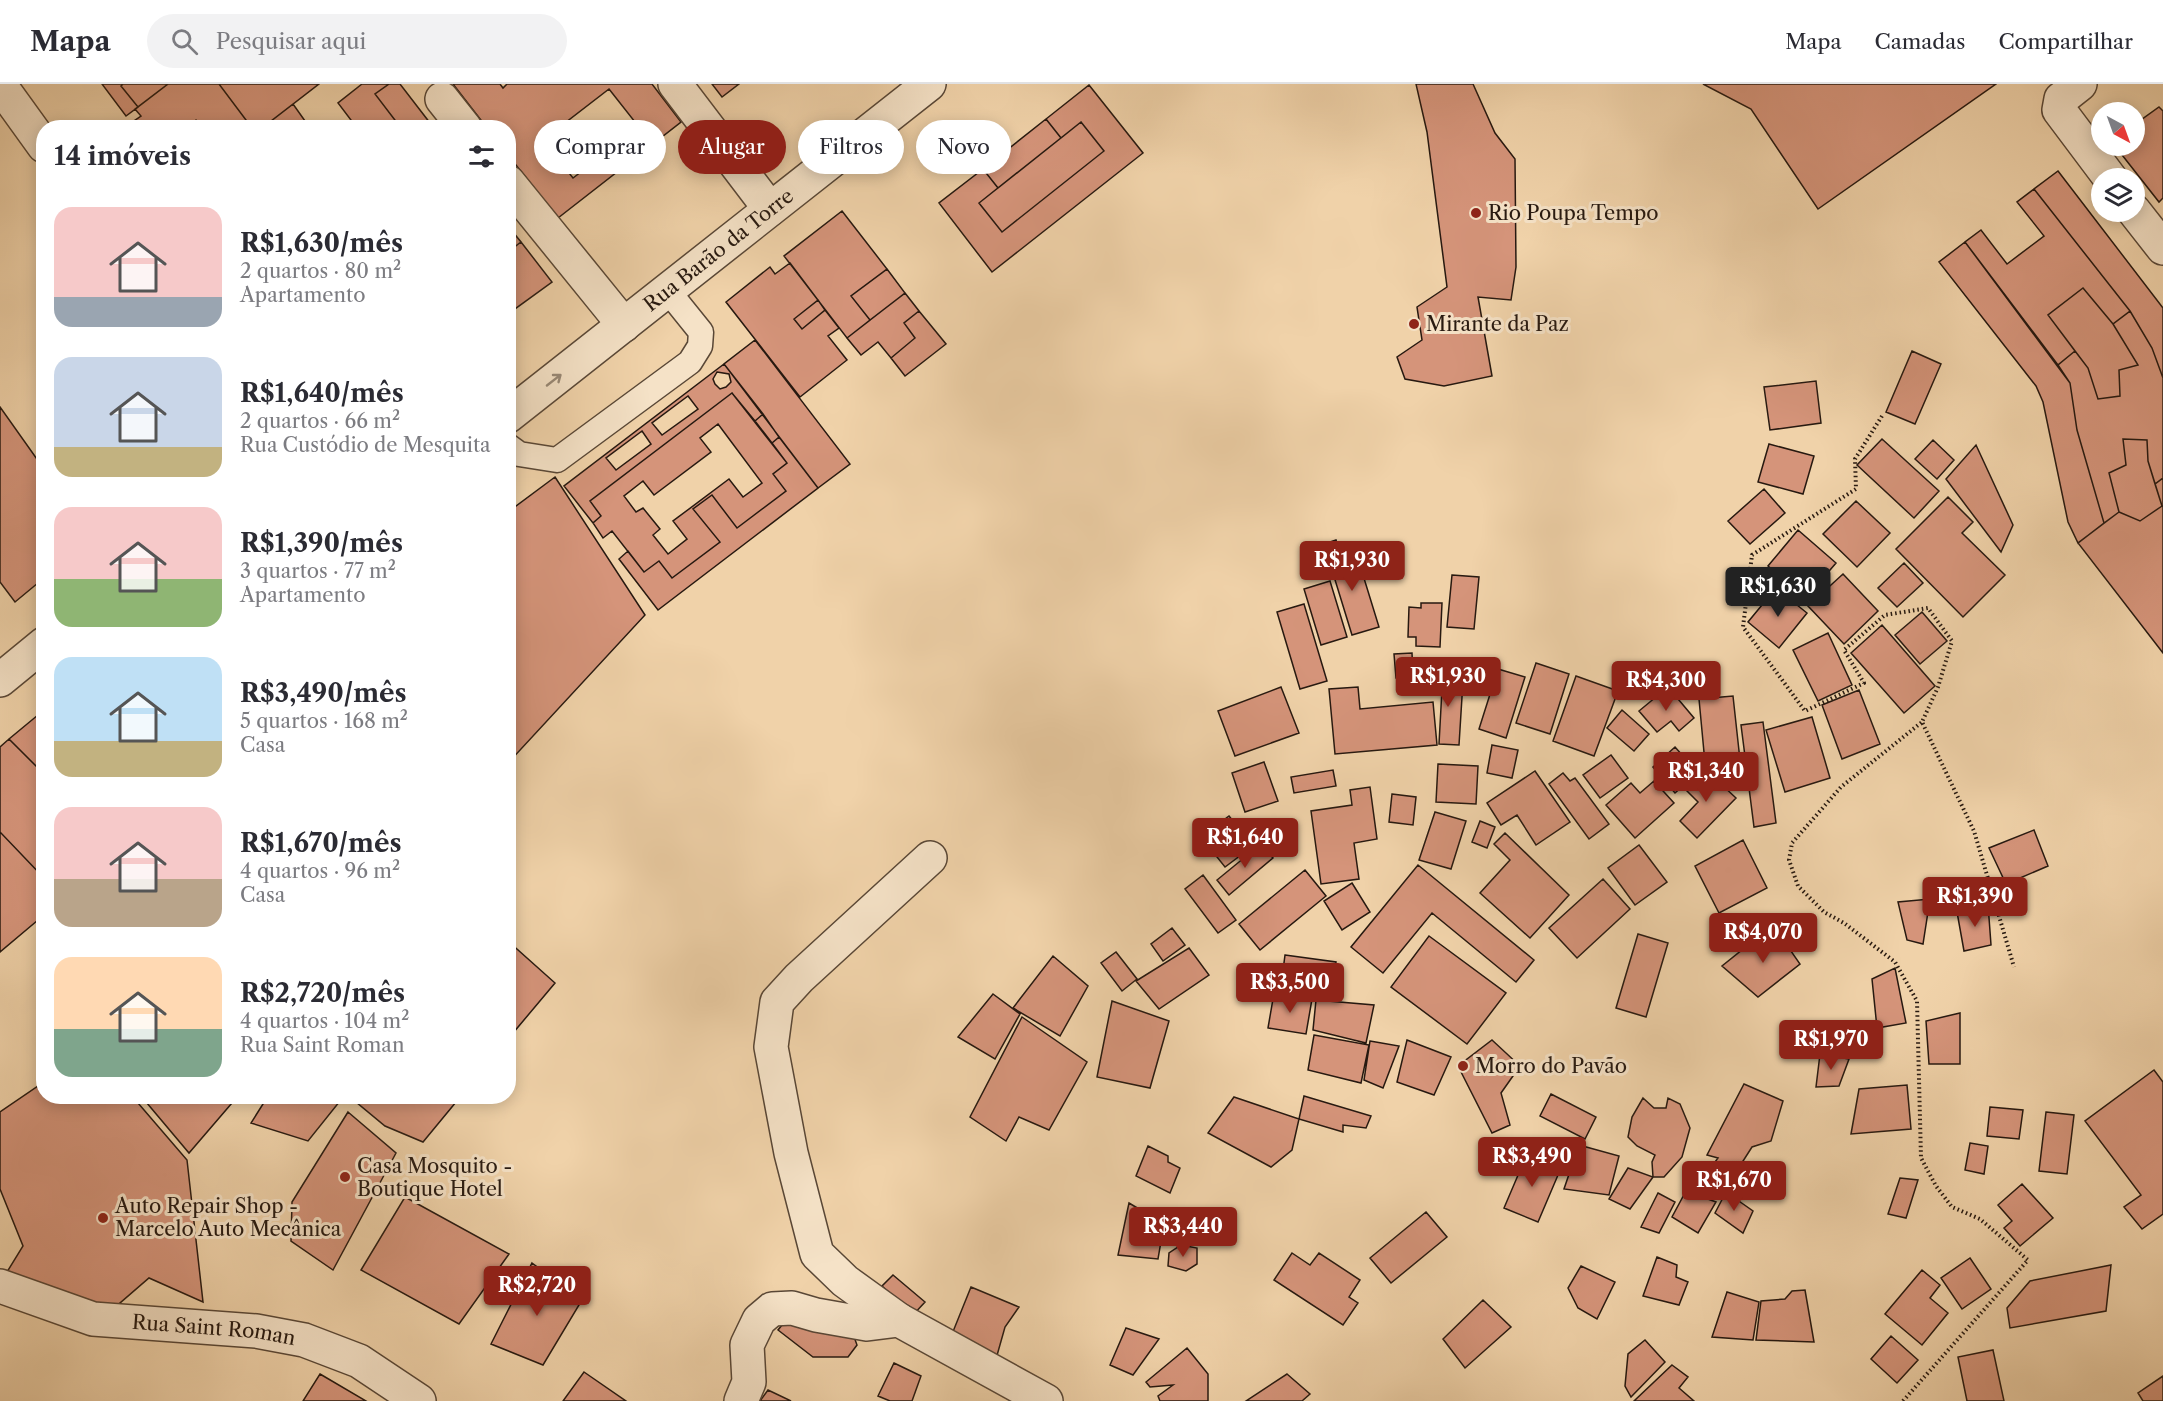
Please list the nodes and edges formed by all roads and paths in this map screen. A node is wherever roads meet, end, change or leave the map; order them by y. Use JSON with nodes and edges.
{"nodes":[{"id":1,"x":675,"y":84,"type":"edge"},
{"id":2,"x":929,"y":84,"type":"edge"},
{"id":3,"x":0,"y":85,"type":"edge"},
{"id":4,"x":2064,"y":89,"type":"edge"},
{"id":5,"x":442,"y":99,"type":"dead end"},
{"id":6,"x":459,"y":120,"type":"edge"},
{"id":7,"x":36,"y":135,"type":"edge"},
{"id":8,"x":2102,"y":168,"type":"edge"},
{"id":9,"x":516,"y":192,"type":"edge"},
{"id":10,"x":770,"y":209,"type":"junction"},
{"id":11,"x":2143,"y":222,"type":"edge"},
{"id":12,"x":2163,"y":248,"type":"edge"},
{"id":13,"x":668,"y":291,"type":"junction"},
{"id":14,"x":624,"y":325,"type":"junction"},
{"id":15,"x":516,"y":410,"type":"edge"},
{"id":16,"x":1882,"y":416,"type":"dead end"},
{"id":17,"x":516,"y":452,"type":"edge"},
{"id":18,"x":36,"y":651,"type":"edge"},
{"id":19,"x":0,"y":680,"type":"edge"},
{"id":20,"x":1923,"y":722,"type":"junction"},
{"id":21,"x":930,"y":858,"type":"dead end"},
{"id":22,"x":2014,"y":967,"type":"dead end"},
{"id":23,"x":0,"y":1286,"type":"edge"},
{"id":24,"x":899,"y":1320,"type":"junction"},
{"id":25,"x":419,"y":1401,"type":"edge"},
{"id":26,"x":741,"y":1401,"type":"edge"},
{"id":27,"x":1046,"y":1401,"type":"edge"},
{"id":28,"x":1903,"y":1401,"type":"edge"}],
"edges":[{"from":1,"to":10,"type":"street"},
{"from":2,"to":10,"type":"street","name":"Rua Barão da Torre"},
{"from":3,"to":7,"type":"street"},
{"from":4,"to":8,"type":"street"},
{"from":5,"to":6,"type":"street"},
{"from":9,"to":14,"type":"street"},
{"from":10,"to":13,"type":"street","name":"Rua Barão da Torre"},
{"from":11,"to":12,"type":"street"},
{"from":13,"to":14,"type":"street","name":"Rua Barão da Torre"},
{"from":13,"to":17,"type":"lane"},
{"from":15,"to":14,"type":"street","name":"Rua Barão da Torre","one_way":true},
{"from":16,"to":20,"type":"path"},
{"from":18,"to":19,"type":"street"},
{"from":20,"to":22,"type":"path"},
{"from":20,"to":28,"type":"path"},
{"from":21,"to":24,"type":"street"},
{"from":23,"to":25,"type":"street","name":"Rua Saint Roman"},
{"from":24,"to":26,"type":"street"},
{"from":24,"to":27,"type":"street"}]}
